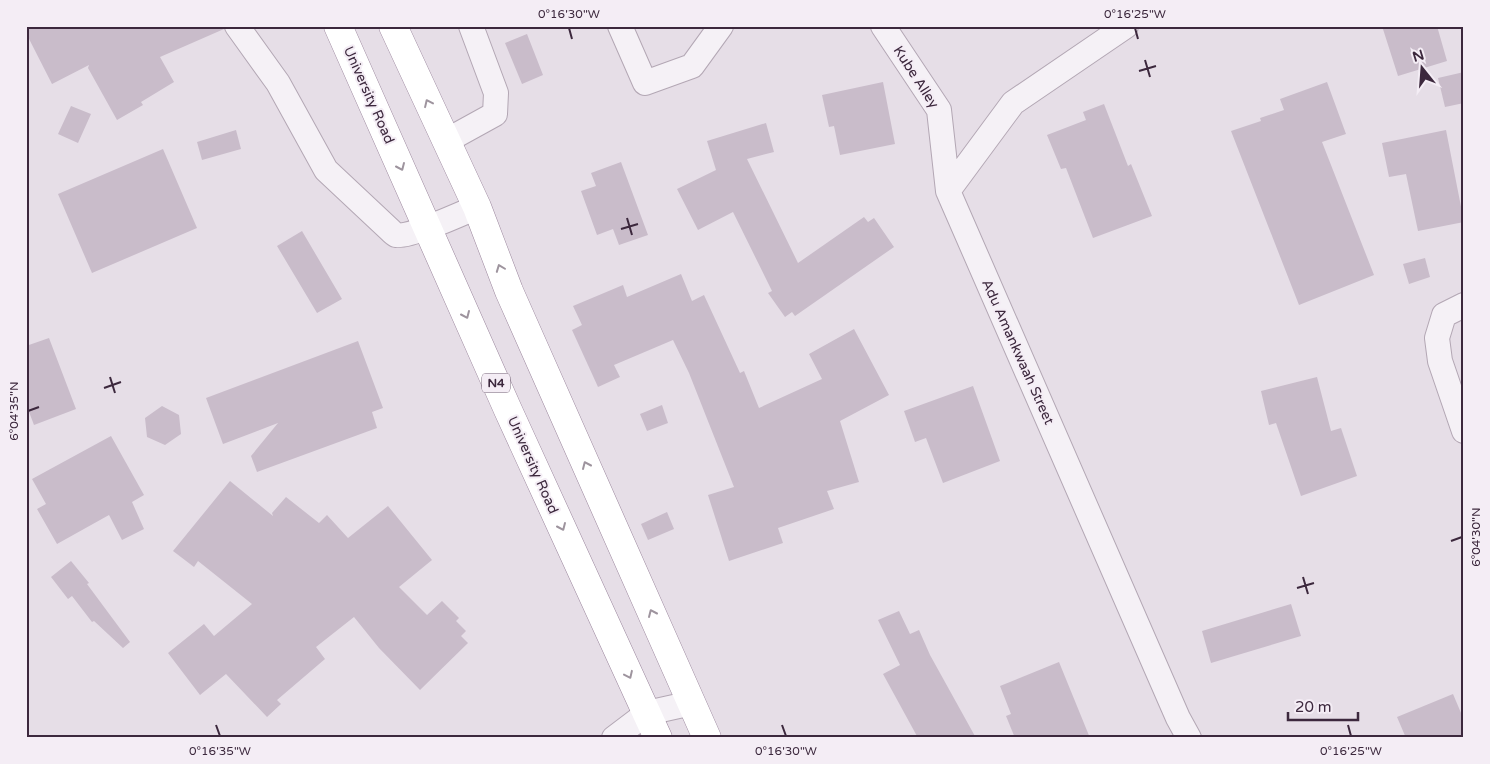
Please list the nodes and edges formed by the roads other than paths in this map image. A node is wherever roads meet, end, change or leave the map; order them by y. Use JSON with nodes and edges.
{"nodes":[{"id":1,"x":237,"y":26,"type":"edge"},
{"id":2,"x":338,"y":26,"type":"edge"},
{"id":3,"x":393,"y":26,"type":"edge"},
{"id":4,"x":471,"y":26,"type":"edge"},
{"id":5,"x":620,"y":26,"type":"edge"},
{"id":6,"x":721,"y":26,"type":"edge"},
{"id":7,"x":883,"y":26,"type":"edge"},
{"id":8,"x":1126,"y":26,"type":"edge"},
{"id":9,"x":446,"y":141,"type":"junction"},
{"id":10,"x":948,"y":191,"type":"junction"},
{"id":11,"x":477,"y":207,"type":"junction"},
{"id":12,"x":428,"y":227,"type":"junction"},
{"id":13,"x":1464,"y":305,"type":"edge"},
{"id":14,"x":1464,"y":431,"type":"edge"},
{"id":15,"x":692,"y":703,"type":"junction"},
{"id":16,"x":647,"y":713,"type":"junction"},
{"id":17,"x":614,"y":738,"type":"edge"},
{"id":18,"x":658,"y":738,"type":"edge"},
{"id":19,"x":707,"y":738,"type":"edge"},
{"id":20,"x":1189,"y":738,"type":"edge"}],
"edges":[{"from":1,"to":12,"type":"street"},
{"from":2,"to":12,"type":"highway","name":"University Road","number":"N4","one_way":true},
{"from":9,"to":3,"type":"highway","one_way":true},
{"from":4,"to":9,"type":"street"},
{"from":5,"to":6,"type":"street"},
{"from":7,"to":10,"type":"street","name":"Kube Alley"},
{"from":8,"to":10,"type":"street"},
{"from":9,"to":11,"type":"highway"},
{"from":10,"to":20,"type":"street","name":"Adu Amankwaah Street"},
{"from":11,"to":12,"type":"street"},
{"from":15,"to":11,"type":"highway","one_way":true},
{"from":12,"to":16,"type":"highway","name":"University Road","number":"N4","one_way":true},
{"from":13,"to":14,"type":"street"},
{"from":15,"to":16,"type":"street"},
{"from":15,"to":19,"type":"highway"},
{"from":16,"to":17,"type":"street"},
{"from":16,"to":18,"type":"highway","name":"University Road","number":"N4"}]}
